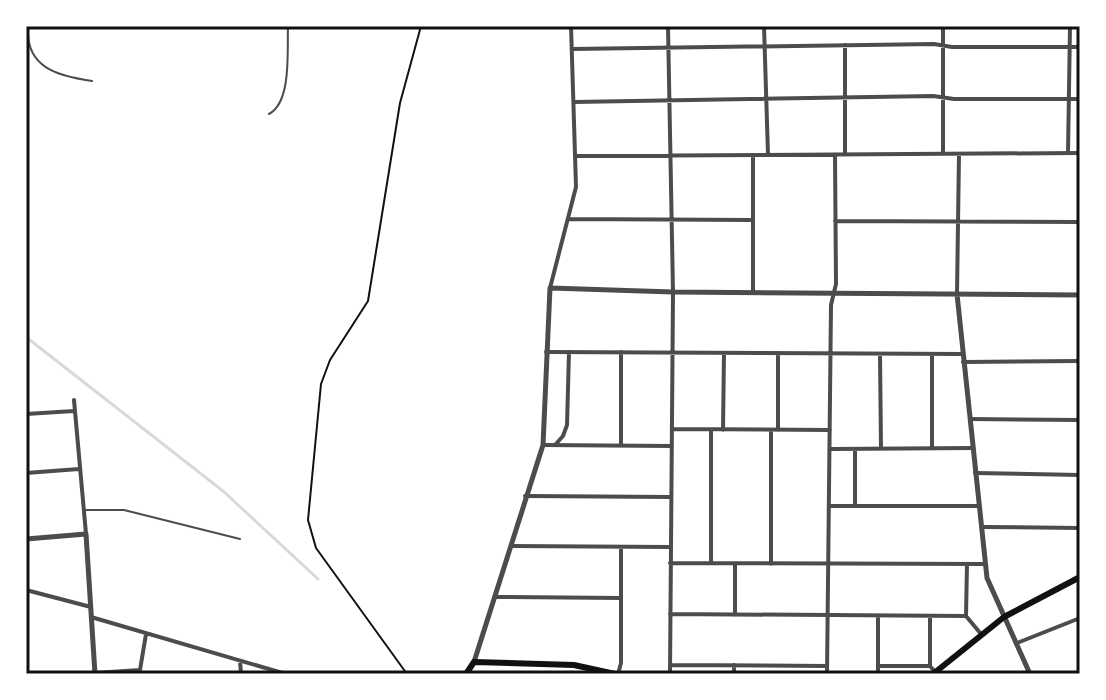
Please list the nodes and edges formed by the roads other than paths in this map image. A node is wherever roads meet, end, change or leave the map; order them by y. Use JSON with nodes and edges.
{"nodes":[{"id":1,"x":28,"y":26,"type":"edge"},
{"id":2,"x":288,"y":26,"type":"edge"},
{"id":3,"x":571,"y":26,"type":"edge"},
{"id":4,"x":668,"y":26,"type":"edge"},
{"id":5,"x":764,"y":26,"type":"edge"},
{"id":6,"x":943,"y":26,"type":"edge"},
{"id":7,"x":1070,"y":26,"type":"edge"},
{"id":8,"x":845,"y":45,"type":"junction"},
{"id":9,"x":943,"y":45,"type":"junction"},
{"id":10,"x":765,"y":46,"type":"junction"},
{"id":11,"x":669,"y":47,"type":"junction"},
{"id":12,"x":1069,"y":47,"type":"junction"},
{"id":13,"x":1080,"y":47,"type":"edge"},
{"id":14,"x":572,"y":49,"type":"junction"},
{"id":15,"x":92,"y":81,"type":"dead end"},
{"id":16,"x":943,"y":97,"type":"junction"},
{"id":17,"x":845,"y":98,"type":"junction"},
{"id":18,"x":766,"y":99,"type":"junction"},
{"id":19,"x":1069,"y":99,"type":"junction"},
{"id":20,"x":1080,"y":99,"type":"edge"},
{"id":21,"x":670,"y":101,"type":"junction"},
{"id":22,"x":574,"y":102,"type":"junction"},
{"id":23,"x":269,"y":114,"type":"dead end"},
{"id":24,"x":1068,"y":153,"type":"junction"},
{"id":25,"x":1080,"y":153,"type":"edge"},
{"id":26,"x":845,"y":154,"type":"junction"},
{"id":27,"x":943,"y":154,"type":"junction"},
{"id":28,"x":959,"y":154,"type":"junction"},
{"id":29,"x":670,"y":155,"type":"junction"},
{"id":30,"x":753,"y":155,"type":"junction"},
{"id":31,"x":768,"y":155,"type":"junction"},
{"id":32,"x":835,"y":155,"type":"junction"},
{"id":33,"x":575,"y":156,"type":"junction"},
{"id":34,"x":568,"y":219,"type":"junction"},
{"id":35,"x":672,"y":219,"type":"junction"},
{"id":36,"x":753,"y":220,"type":"junction"},
{"id":37,"x":835,"y":221,"type":"junction"},
{"id":38,"x":958,"y":222,"type":"junction"},
{"id":39,"x":1080,"y":222,"type":"edge"},
{"id":40,"x":550,"y":288,"type":"junction"},
{"id":41,"x":673,"y":292,"type":"junction"},
{"id":42,"x":753,"y":293,"type":"junction"},
{"id":43,"x":834,"y":293,"type":"junction"},
{"id":44,"x":957,"y":294,"type":"junction"},
{"id":45,"x":1080,"y":295,"type":"edge"},
{"id":46,"x":546,"y":352,"type":"junction"},
{"id":47,"x":569,"y":352,"type":"junction"},
{"id":48,"x":621,"y":352,"type":"junction"},
{"id":49,"x":672,"y":353,"type":"junction"},
{"id":50,"x":724,"y":353,"type":"junction"},
{"id":51,"x":778,"y":353,"type":"junction"},
{"id":52,"x":831,"y":353,"type":"junction"},
{"id":53,"x":880,"y":354,"type":"junction"},
{"id":54,"x":932,"y":354,"type":"junction"},
{"id":55,"x":962,"y":354,"type":"junction"},
{"id":56,"x":1080,"y":361,"type":"edge"},
{"id":57,"x":963,"y":362,"type":"junction"},
{"id":58,"x":74,"y":400,"type":"dead end"},
{"id":59,"x":74,"y":411,"type":"junction"},
{"id":60,"x":26,"y":414,"type":"edge"},
{"id":61,"x":969,"y":419,"type":"junction"},
{"id":62,"x":1080,"y":420,"type":"edge"},
{"id":63,"x":672,"y":429,"type":"junction"},
{"id":64,"x":711,"y":430,"type":"junction"},
{"id":65,"x":723,"y":430,"type":"junction"},
{"id":66,"x":771,"y":430,"type":"junction"},
{"id":67,"x":778,"y":430,"type":"junction"},
{"id":68,"x":830,"y":430,"type":"junction"},
{"id":69,"x":543,"y":445,"type":"junction"},
{"id":70,"x":555,"y":445,"type":"junction"},
{"id":71,"x":621,"y":446,"type":"junction"},
{"id":72,"x":671,"y":446,"type":"junction"},
{"id":73,"x":972,"y":448,"type":"junction"},
{"id":74,"x":830,"y":449,"type":"junction"},
{"id":75,"x":855,"y":449,"type":"junction"},
{"id":76,"x":881,"y":449,"type":"junction"},
{"id":77,"x":932,"y":449,"type":"junction"},
{"id":78,"x":80,"y":469,"type":"junction"},
{"id":79,"x":26,"y":473,"type":"edge"},
{"id":80,"x":975,"y":473,"type":"junction"},
{"id":81,"x":1080,"y":475,"type":"edge"},
{"id":82,"x":525,"y":496,"type":"junction"},
{"id":83,"x":671,"y":497,"type":"junction"},
{"id":84,"x":829,"y":506,"type":"junction"},
{"id":85,"x":855,"y":506,"type":"junction"},
{"id":86,"x":978,"y":506,"type":"junction"},
{"id":87,"x":83,"y":510,"type":"junction"},
{"id":88,"x":980,"y":527,"type":"junction"},
{"id":89,"x":1080,"y":528,"type":"edge"},
{"id":90,"x":86,"y":534,"type":"junction"},
{"id":91,"x":26,"y":539,"type":"edge"},
{"id":92,"x":240,"y":539,"type":"dead end"},
{"id":93,"x":511,"y":546,"type":"junction"},
{"id":94,"x":621,"y":547,"type":"junction"},
{"id":95,"x":670,"y":547,"type":"junction"},
{"id":96,"x":670,"y":563,"type":"junction"},
{"id":97,"x":711,"y":563,"type":"junction"},
{"id":98,"x":735,"y":564,"type":"junction"},
{"id":99,"x":771,"y":564,"type":"junction"},
{"id":100,"x":828,"y":564,"type":"junction"},
{"id":101,"x":967,"y":564,"type":"junction"},
{"id":102,"x":984,"y":564,"type":"junction"},
{"id":103,"x":1080,"y":577,"type":"edge"},
{"id":104,"x":26,"y":590,"type":"edge"},
{"id":105,"x":494,"y":597,"type":"junction"},
{"id":106,"x":621,"y":598,"type":"junction"},
{"id":107,"x":91,"y":607,"type":"junction"},
{"id":108,"x":670,"y":614,"type":"junction"},
{"id":109,"x":735,"y":615,"type":"junction"},
{"id":110,"x":828,"y":615,"type":"junction"},
{"id":111,"x":878,"y":616,"type":"junction"},
{"id":112,"x":930,"y":616,"type":"junction"},
{"id":113,"x":966,"y":616,"type":"junction"},
{"id":114,"x":91,"y":617,"type":"junction"},
{"id":115,"x":1004,"y":617,"type":"junction"},
{"id":116,"x":1080,"y":618,"type":"edge"},
{"id":117,"x":146,"y":633,"type":"junction"},
{"id":118,"x":981,"y":634,"type":"junction"},
{"id":119,"x":1017,"y":643,"type":"junction"},
{"id":120,"x":240,"y":661,"type":"junction"},
{"id":121,"x":474,"y":662,"type":"junction"},
{"id":122,"x":669,"y":665,"type":"junction"},
{"id":123,"x":734,"y":665,"type":"junction"},
{"id":124,"x":827,"y":666,"type":"junction"},
{"id":125,"x":878,"y":666,"type":"junction"},
{"id":126,"x":932,"y":671,"type":"edge"},
{"id":127,"x":95,"y":674,"type":"edge"},
{"id":128,"x":241,"y":674,"type":"edge"},
{"id":129,"x":286,"y":674,"type":"edge"},
{"id":130,"x":466,"y":674,"type":"edge"},
{"id":131,"x":617,"y":674,"type":"edge"},
{"id":132,"x":670,"y":674,"type":"edge"},
{"id":133,"x":734,"y":674,"type":"edge"},
{"id":134,"x":827,"y":674,"type":"edge"},
{"id":135,"x":878,"y":674,"type":"edge"},
{"id":136,"x":1030,"y":674,"type":"edge"}],
"edges":[{"from":1,"to":15,"type":"lane"},
{"from":2,"to":23,"type":"lane"},
{"from":3,"to":14,"type":"street"},
{"from":4,"to":11,"type":"street"},
{"from":5,"to":10,"type":"street"},
{"from":6,"to":9,"type":"street"},
{"from":7,"to":12,"type":"street"},
{"from":8,"to":9,"type":"street"},
{"from":8,"to":10,"type":"street"},
{"from":8,"to":17,"type":"street"},
{"from":9,"to":12,"type":"street"},
{"from":9,"to":16,"type":"street"},
{"from":10,"to":11,"type":"street"},
{"from":10,"to":18,"type":"street"},
{"from":11,"to":14,"type":"street"},
{"from":11,"to":21,"type":"street"},
{"from":12,"to":13,"type":"street"},
{"from":12,"to":19,"type":"street"},
{"from":14,"to":22,"type":"street"},
{"from":16,"to":17,"type":"street"},
{"from":16,"to":19,"type":"street"},
{"from":16,"to":27,"type":"street"},
{"from":17,"to":18,"type":"street"},
{"from":17,"to":26,"type":"street"},
{"from":18,"to":21,"type":"street"},
{"from":18,"to":31,"type":"street"},
{"from":19,"to":20,"type":"street"},
{"from":19,"to":24,"type":"street"},
{"from":21,"to":22,"type":"street"},
{"from":21,"to":29,"type":"street"},
{"from":22,"to":33,"type":"street"},
{"from":24,"to":25,"type":"street"},
{"from":24,"to":28,"type":"street"},
{"from":26,"to":27,"type":"street"},
{"from":26,"to":32,"type":"street"},
{"from":27,"to":28,"type":"street"},
{"from":28,"to":38,"type":"street"},
{"from":29,"to":30,"type":"street"},
{"from":29,"to":33,"type":"street"},
{"from":29,"to":35,"type":"street"},
{"from":30,"to":31,"type":"street"},
{"from":30,"to":36,"type":"street"},
{"from":31,"to":32,"type":"street"},
{"from":32,"to":37,"type":"street"},
{"from":33,"to":34,"type":"street"},
{"from":34,"to":35,"type":"street"},
{"from":34,"to":40,"type":"street"},
{"from":35,"to":36,"type":"street"},
{"from":35,"to":41,"type":"street"},
{"from":36,"to":42,"type":"street"},
{"from":37,"to":38,"type":"street"},
{"from":37,"to":43,"type":"street"},
{"from":38,"to":39,"type":"street"},
{"from":38,"to":44,"type":"street"},
{"from":40,"to":41,"type":"street"},
{"from":40,"to":46,"type":"street"},
{"from":41,"to":42,"type":"street"},
{"from":41,"to":49,"type":"street"},
{"from":42,"to":43,"type":"street"},
{"from":43,"to":44,"type":"street"},
{"from":43,"to":52,"type":"street"},
{"from":44,"to":45,"type":"street"},
{"from":44,"to":55,"type":"street"},
{"from":46,"to":47,"type":"street"},
{"from":46,"to":69,"type":"street"},
{"from":47,"to":48,"type":"street"},
{"from":47,"to":70,"type":"street"},
{"from":48,"to":49,"type":"street"},
{"from":48,"to":71,"type":"street"},
{"from":49,"to":50,"type":"street"},
{"from":49,"to":63,"type":"street"},
{"from":50,"to":51,"type":"street"},
{"from":50,"to":65,"type":"street"},
{"from":51,"to":52,"type":"street"},
{"from":51,"to":67,"type":"street"},
{"from":52,"to":53,"type":"street"},
{"from":52,"to":68,"type":"street"},
{"from":53,"to":54,"type":"street"},
{"from":53,"to":76,"type":"street"},
{"from":54,"to":55,"type":"street"},
{"from":54,"to":77,"type":"street"},
{"from":55,"to":57,"type":"street"},
{"from":56,"to":57,"type":"street"},
{"from":57,"to":61,"type":"street"},
{"from":58,"to":59,"type":"street"},
{"from":59,"to":60,"type":"street"},
{"from":59,"to":78,"type":"street"},
{"from":61,"to":62,"type":"street"},
{"from":61,"to":73,"type":"street"},
{"from":63,"to":64,"type":"street"},
{"from":63,"to":72,"type":"street"},
{"from":64,"to":65,"type":"street"},
{"from":64,"to":97,"type":"street"},
{"from":65,"to":66,"type":"street"},
{"from":66,"to":67,"type":"street"},
{"from":66,"to":99,"type":"street"},
{"from":67,"to":68,"type":"street"},
{"from":68,"to":74,"type":"street"},
{"from":69,"to":70,"type":"street"},
{"from":69,"to":82,"type":"street"},
{"from":70,"to":71,"type":"street"},
{"from":71,"to":72,"type":"street"},
{"from":72,"to":83,"type":"street"},
{"from":73,"to":77,"type":"street"},
{"from":73,"to":80,"type":"street"},
{"from":74,"to":75,"type":"street"},
{"from":74,"to":84,"type":"street"},
{"from":75,"to":76,"type":"street"},
{"from":75,"to":85,"type":"street"},
{"from":76,"to":77,"type":"street"},
{"from":78,"to":79,"type":"street"},
{"from":78,"to":87,"type":"street"},
{"from":80,"to":81,"type":"street"},
{"from":80,"to":86,"type":"street"},
{"from":82,"to":83,"type":"street"},
{"from":82,"to":93,"type":"street"},
{"from":83,"to":95,"type":"street"},
{"from":84,"to":85,"type":"street"},
{"from":84,"to":100,"type":"street"},
{"from":85,"to":86,"type":"street"},
{"from":86,"to":88,"type":"street"},
{"from":87,"to":90,"type":"street"},
{"from":87,"to":92,"type":"lane"},
{"from":88,"to":89,"type":"street"},
{"from":88,"to":102,"type":"street"},
{"from":90,"to":91,"type":"street"},
{"from":90,"to":107,"type":"street"},
{"from":93,"to":94,"type":"street"},
{"from":93,"to":105,"type":"street"},
{"from":94,"to":95,"type":"street"},
{"from":94,"to":106,"type":"street"},
{"from":95,"to":96,"type":"street"},
{"from":96,"to":97,"type":"street"},
{"from":96,"to":108,"type":"street"},
{"from":97,"to":98,"type":"street"},
{"from":98,"to":99,"type":"street"},
{"from":98,"to":109,"type":"street"},
{"from":99,"to":100,"type":"street"},
{"from":100,"to":101,"type":"street"},
{"from":100,"to":110,"type":"street"},
{"from":101,"to":102,"type":"street"},
{"from":101,"to":113,"type":"street"},
{"from":102,"to":115,"type":"street"},
{"from":103,"to":115,"type":"main road"},
{"from":104,"to":107,"type":"street"},
{"from":105,"to":106,"type":"street"},
{"from":105,"to":121,"type":"street"},
{"from":106,"to":131,"type":"street"},
{"from":107,"to":114,"type":"street"},
{"from":108,"to":109,"type":"street"},
{"from":108,"to":122,"type":"street"},
{"from":109,"to":110,"type":"street"},
{"from":110,"to":111,"type":"street"},
{"from":110,"to":124,"type":"street"},
{"from":111,"to":112,"type":"street"},
{"from":111,"to":125,"type":"street"},
{"from":112,"to":113,"type":"street"},
{"from":112,"to":126,"type":"street"},
{"from":113,"to":118,"type":"street"},
{"from":114,"to":117,"type":"street"},
{"from":114,"to":127,"type":"street"},
{"from":115,"to":118,"type":"main road"},
{"from":115,"to":119,"type":"street"},
{"from":116,"to":119,"type":"street"},
{"from":117,"to":120,"type":"street"},
{"from":117,"to":127,"type":"street"},
{"from":118,"to":126,"type":"main road"},
{"from":119,"to":136,"type":"street"},
{"from":120,"to":128,"type":"street"},
{"from":120,"to":129,"type":"street"},
{"from":121,"to":130,"type":"main road"},
{"from":121,"to":131,"type":"main road"},
{"from":122,"to":123,"type":"street"},
{"from":122,"to":132,"type":"street"},
{"from":123,"to":124,"type":"street"},
{"from":123,"to":133,"type":"street"},
{"from":124,"to":134,"type":"street"},
{"from":125,"to":126,"type":"street"},
{"from":125,"to":135,"type":"street"}]}
